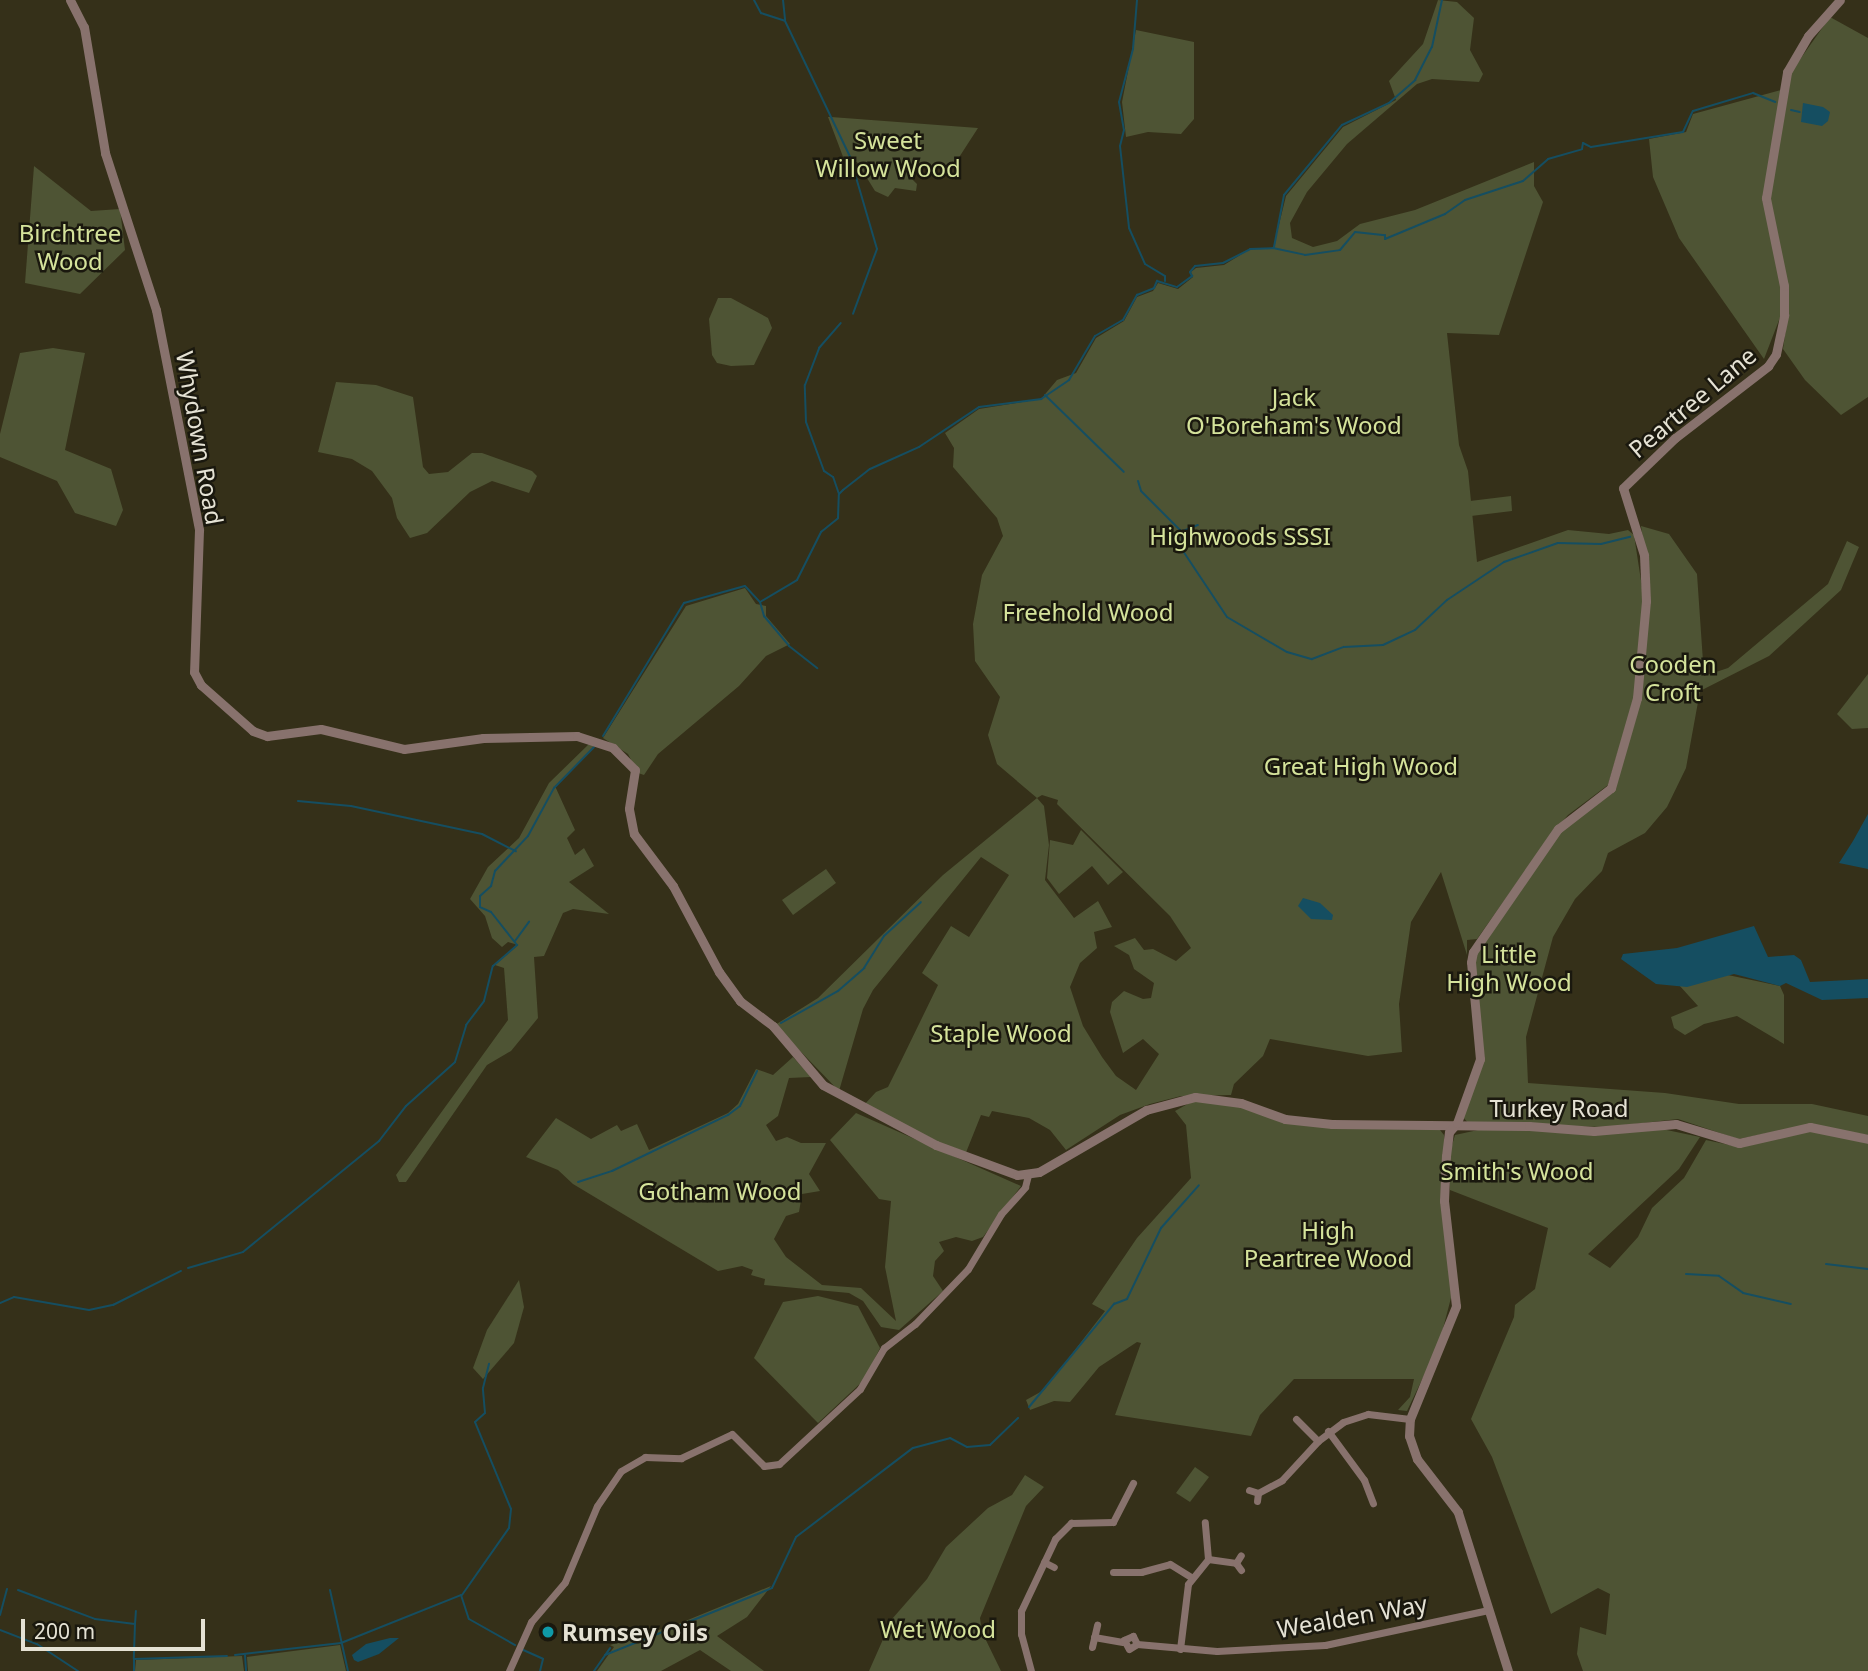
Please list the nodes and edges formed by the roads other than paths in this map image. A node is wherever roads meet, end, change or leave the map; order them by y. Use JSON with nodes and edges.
{"nodes":[{"id":1,"x":70,"y":0,"type":"edge"},
{"id":2,"x":1840,"y":0,"type":"edge"},
{"id":3,"x":1454,"y":1127,"type":"junction"},
{"id":4,"x":1868,"y":1139,"type":"edge"},
{"id":5,"x":1028,"y":1175,"type":"junction"},
{"id":6,"x":1296,"y":1419,"type":"dead end"},
{"id":7,"x":1410,"y":1419,"type":"junction"},
{"id":8,"x":1328,"y":1431,"type":"junction"},
{"id":9,"x":1318,"y":1441,"type":"junction"},
{"id":10,"x":1133,"y":1483,"type":"dead end"},
{"id":11,"x":1249,"y":1490,"type":"dead end"},
{"id":12,"x":1130,"y":1493,"type":"junction"},
{"id":13,"x":1138,"y":1499,"type":"dead end"},
{"id":14,"x":1373,"y":1503,"type":"dead end"},
{"id":15,"x":1205,"y":1522,"type":"dead end"},
{"id":16,"x":1208,"y":1531,"type":"junction"},
{"id":17,"x":1198,"y":1533,"type":"dead end"},
{"id":18,"x":1241,"y":1555,"type":"dead end"},
{"id":19,"x":1208,"y":1559,"type":"junction"},
{"id":20,"x":1044,"y":1562,"type":"junction"},
{"id":21,"x":1054,"y":1567,"type":"dead end"},
{"id":22,"x":1192,"y":1578,"type":"junction"},
{"id":23,"x":1120,"y":1584,"type":"dead end"},
{"id":24,"x":1488,"y":1610,"type":"junction"},
{"id":25,"x":1097,"y":1625,"type":"dead end"},
{"id":26,"x":1094,"y":1637,"type":"junction"},
{"id":27,"x":1092,"y":1647,"type":"dead end"},
{"id":28,"x":1180,"y":1649,"type":"junction"},
{"id":29,"x":509,"y":1671,"type":"edge"},
{"id":30,"x":1031,"y":1671,"type":"edge"},
{"id":31,"x":1508,"y":1671,"type":"edge"}],
"edges":[{"from":1,"to":5,"type":"street","name":"Whydown Road"},
{"from":2,"to":3,"type":"street","name":"Peartree Lane"},
{"from":3,"to":4,"type":"street","name":"Turkey Road"},
{"from":3,"to":5,"type":"street"},
{"from":3,"to":7,"type":"street","name":"Peartree Lane"},
{"from":5,"to":29,"type":"street"},
{"from":6,"to":9,"type":"street"},
{"from":7,"to":8,"type":"street"},
{"from":7,"to":24,"type":"street","name":"Peartree Lane"},
{"from":8,"to":9,"type":"street"},
{"from":8,"to":14,"type":"street"},
{"from":9,"to":11,"type":"street"},
{"from":10,"to":12,"type":"street"},
{"from":12,"to":13,"type":"street"},
{"from":12,"to":20,"type":"street"},
{"from":15,"to":16,"type":"street"},
{"from":16,"to":17,"type":"street"},
{"from":16,"to":19,"type":"street"},
{"from":18,"to":19,"type":"street"},
{"from":19,"to":22,"type":"street"},
{"from":20,"to":21,"type":"street"},
{"from":20,"to":30,"type":"street"},
{"from":22,"to":23,"type":"street"},
{"from":22,"to":28,"type":"street"},
{"from":24,"to":28,"type":"street","name":"Wealden Way"},
{"from":24,"to":31,"type":"street","name":"Peartree Lane"},
{"from":25,"to":26,"type":"street"},
{"from":26,"to":27,"type":"street"},
{"from":26,"to":28,"type":"street","name":"Wealden Way"}]}
